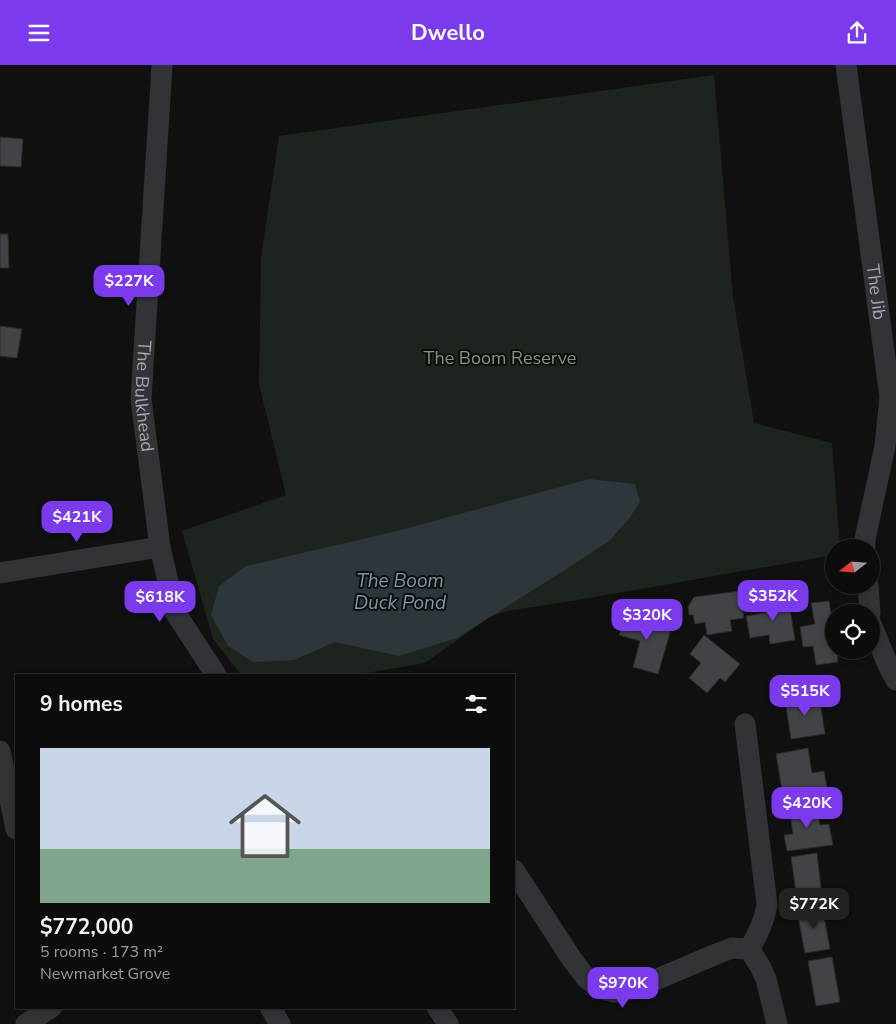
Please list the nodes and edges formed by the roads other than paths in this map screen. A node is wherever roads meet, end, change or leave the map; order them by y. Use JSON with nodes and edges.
{"nodes":[{"id":1,"x":162,"y":65,"type":"edge"},
{"id":2,"x":846,"y":65,"type":"edge"},
{"id":3,"x":865,"y":539,"type":"edge"},
{"id":4,"x":160,"y":547,"type":"junction"},
{"id":5,"x":0,"y":573,"type":"edge"},
{"id":6,"x":880,"y":642,"type":"edge"},
{"id":7,"x":893,"y":669,"type":"edge"},
{"id":8,"x":215,"y":674,"type":"edge"},
{"id":9,"x":745,"y":724,"type":"dead end"},
{"id":10,"x":0,"y":751,"type":"edge"},
{"id":11,"x":15,"y":824,"type":"edge"},
{"id":12,"x":515,"y":872,"type":"edge"},
{"id":13,"x":749,"y":949,"type":"junction"},
{"id":14,"x":271,"y":1009,"type":"edge"},
{"id":15,"x":438,"y":1009,"type":"edge"},
{"id":16,"x":280,"y":1024,"type":"edge"},
{"id":17,"x":448,"y":1024,"type":"edge"},
{"id":18,"x":777,"y":1024,"type":"edge"}],
"edges":[{"from":1,"to":4,"type":"street","name":"The Bulkhead"},
{"from":2,"to":3,"type":"street","name":"The Jib"},
{"from":4,"to":5,"type":"street"},
{"from":4,"to":8,"type":"street","name":"The Bulkhead"},
{"from":6,"to":7,"type":"street"},
{"from":9,"to":13,"type":"street"},
{"from":10,"to":11,"type":"street"},
{"from":12,"to":13,"type":"street"},
{"from":13,"to":18,"type":"street"},
{"from":14,"to":16,"type":"street"},
{"from":15,"to":17,"type":"street"}]}
